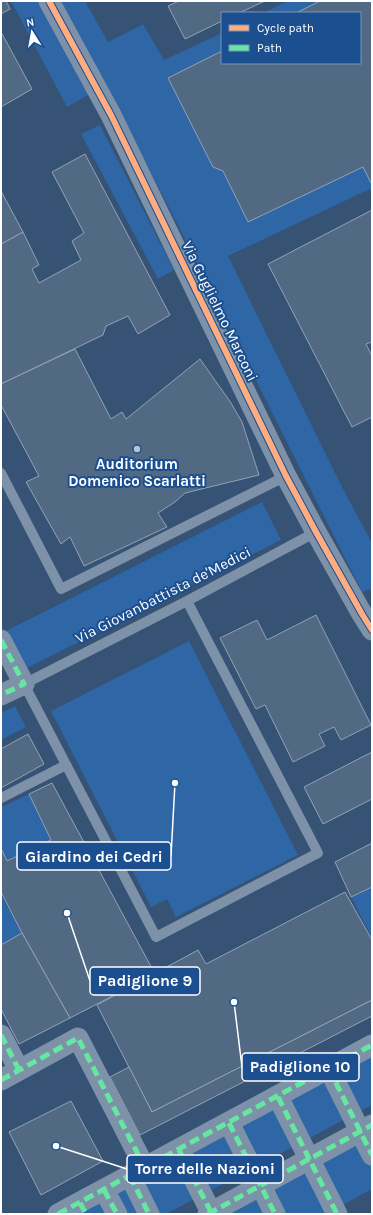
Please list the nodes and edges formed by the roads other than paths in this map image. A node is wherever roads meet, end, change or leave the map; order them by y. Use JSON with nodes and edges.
{"nodes":[{"id":1,"x":49,"y":1,"type":"edge"},
{"id":2,"x":1,"y":473,"type":"edge"},
{"id":3,"x":286,"y":476,"type":"junction"},
{"id":4,"x":316,"y":532,"type":"junction"},
{"id":5,"x":187,"y":601,"type":"junction"},
{"id":6,"x":372,"y":630,"type":"edge"},
{"id":7,"x":1,"y":640,"type":"edge"},
{"id":8,"x":24,"y":684,"type":"junction"},
{"id":9,"x":1,"y":695,"type":"edge"},
{"id":10,"x":66,"y":765,"type":"junction"},
{"id":11,"x":1,"y":798,"type":"edge"},
{"id":12,"x":1,"y":1035,"type":"edge"},
{"id":13,"x":372,"y":1045,"type":"edge"},
{"id":14,"x":329,"y":1069,"type":"junction"},
{"id":15,"x":19,"y":1070,"type":"junction"},
{"id":16,"x":1,"y":1080,"type":"edge"},
{"id":17,"x":278,"y":1097,"type":"junction"},
{"id":18,"x":229,"y":1123,"type":"junction"},
{"id":19,"x":366,"y":1128,"type":"edge"},
{"id":20,"x":179,"y":1150,"type":"junction"},
{"id":21,"x":372,"y":1155,"type":"edge"},
{"id":22,"x":309,"y":1159,"type":"junction"},
{"id":23,"x":138,"y":1172,"type":"junction"},
{"id":24,"x":260,"y":1186,"type":"junction"},
{"id":25,"x":104,"y":1190,"type":"junction"},
{"id":26,"x":83,"y":1208,"type":"edge"},
{"id":27,"x":58,"y":1214,"type":"edge"},
{"id":28,"x":117,"y":1214,"type":"edge"},
{"id":29,"x":149,"y":1214,"type":"edge"},
{"id":30,"x":210,"y":1214,"type":"edge"},
{"id":31,"x":275,"y":1214,"type":"edge"},
{"id":32,"x":337,"y":1214,"type":"edge"}],
"edges":[{"from":1,"to":3,"type":"street","name":"Via Guglielmo Marconi"},
{"from":2,"to":3,"type":"lane"},
{"from":3,"to":4,"type":"street","name":"Via Guglielmo Marconi"},
{"from":4,"to":5,"type":"lane","name":"Via Giovanbattista de'Medici"},
{"from":4,"to":6,"type":"street","name":"Via Guglielmo Marconi"},
{"from":5,"to":8,"type":"lane","name":"Via Giovanbattista de'Medici"},
{"from":5,"to":10,"type":"lane"},
{"from":7,"to":8,"type":"street"},
{"from":8,"to":9,"type":"street"},
{"from":8,"to":10,"type":"lane"},
{"from":10,"to":11,"type":"lane"},
{"from":12,"to":15,"type":"street"},
{"from":13,"to":14,"type":"street"},
{"from":14,"to":17,"type":"street"},
{"from":14,"to":19,"type":"street"},
{"from":15,"to":16,"type":"street"},
{"from":15,"to":23,"type":"street"},
{"from":17,"to":18,"type":"street"},
{"from":17,"to":22,"type":"street"},
{"from":18,"to":20,"type":"street"},
{"from":18,"to":24,"type":"street"},
{"from":19,"to":21,"type":"street"},
{"from":19,"to":22,"type":"street"},
{"from":20,"to":23,"type":"street"},
{"from":20,"to":30,"type":"street"},
{"from":22,"to":24,"type":"street"},
{"from":22,"to":32,"type":"street"},
{"from":23,"to":25,"type":"street"},
{"from":23,"to":29,"type":"street"},
{"from":24,"to":30,"type":"street"},
{"from":24,"to":31,"type":"street"},
{"from":25,"to":26,"type":"street"},
{"from":25,"to":28,"type":"street"},
{"from":26,"to":27,"type":"street"}]}
